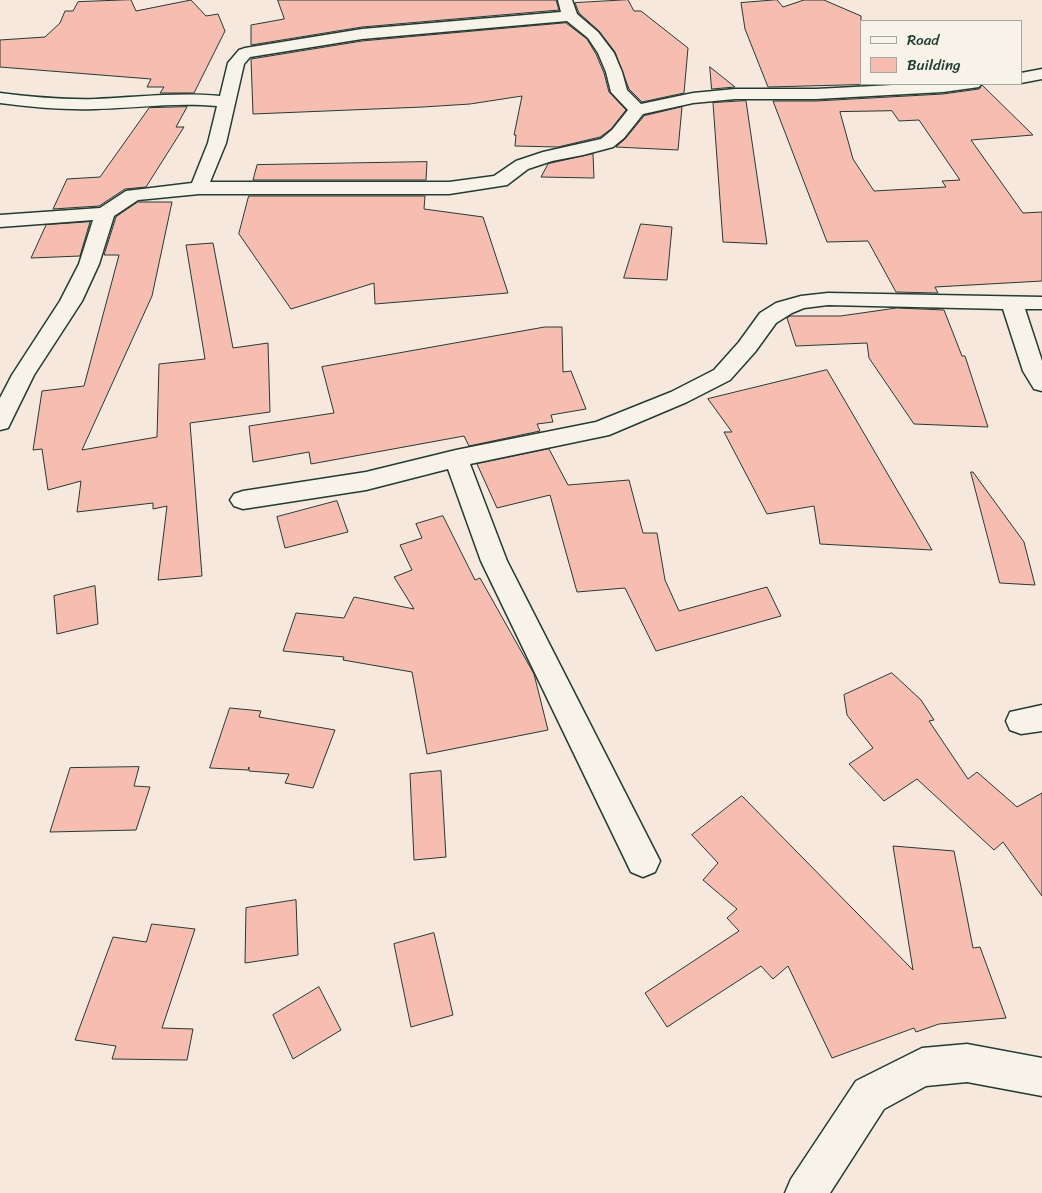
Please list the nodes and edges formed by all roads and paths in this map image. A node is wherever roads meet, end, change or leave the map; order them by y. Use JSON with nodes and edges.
{"nodes":[{"id":1,"x":565,"y":0,"type":"edge"},
{"id":2,"x":570,"y":16,"type":"junction"},
{"id":3,"x":1042,"y":74,"type":"edge"},
{"id":4,"x":1022,"y":78,"type":"edge"},
{"id":5,"x":963,"y":85,"type":"edge"},
{"id":6,"x":0,"y":98,"type":"edge"},
{"id":7,"x":227,"y":102,"type":"junction"},
{"id":8,"x":637,"y":110,"type":"junction"},
{"id":9,"x":199,"y":188,"type":"junction"},
{"id":10,"x":105,"y":213,"type":"junction"},
{"id":11,"x":0,"y":222,"type":"edge"},
{"id":12,"x":1012,"y":302,"type":"junction"},
{"id":13,"x":1042,"y":303,"type":"edge"},
{"id":14,"x":23,"y":375,"type":"junction"},
{"id":15,"x":0,"y":378,"type":"edge"},
{"id":16,"x":1042,"y":384,"type":"edge"},
{"id":17,"x":0,"y":422,"type":"edge"},
{"id":18,"x":456,"y":458,"type":"junction"},
{"id":19,"x":243,"y":500,"type":"dead end"},
{"id":20,"x":643,"y":861,"type":"dead end"},
{"id":21,"x":1042,"y":1077,"type":"edge"},
{"id":22,"x":805,"y":1193,"type":"edge"}],
"edges":[{"from":1,"to":2,"type":"street"},
{"from":2,"to":7,"type":"street"},
{"from":2,"to":8,"type":"street"},
{"from":3,"to":4,"type":"street"},
{"from":5,"to":8,"type":"street"},
{"from":6,"to":7,"type":"street"},
{"from":7,"to":9,"type":"street"},
{"from":8,"to":9,"type":"street"},
{"from":9,"to":10,"type":"street"},
{"from":10,"to":11,"type":"street"},
{"from":10,"to":14,"type":"street"},
{"from":12,"to":13,"type":"street"},
{"from":12,"to":16,"type":"street"},
{"from":12,"to":18,"type":"street"},
{"from":14,"to":15,"type":"street"},
{"from":14,"to":17,"type":"street"},
{"from":18,"to":19,"type":"street"},
{"from":18,"to":20,"type":"street"},
{"from":21,"to":22,"type":"street"}]}
